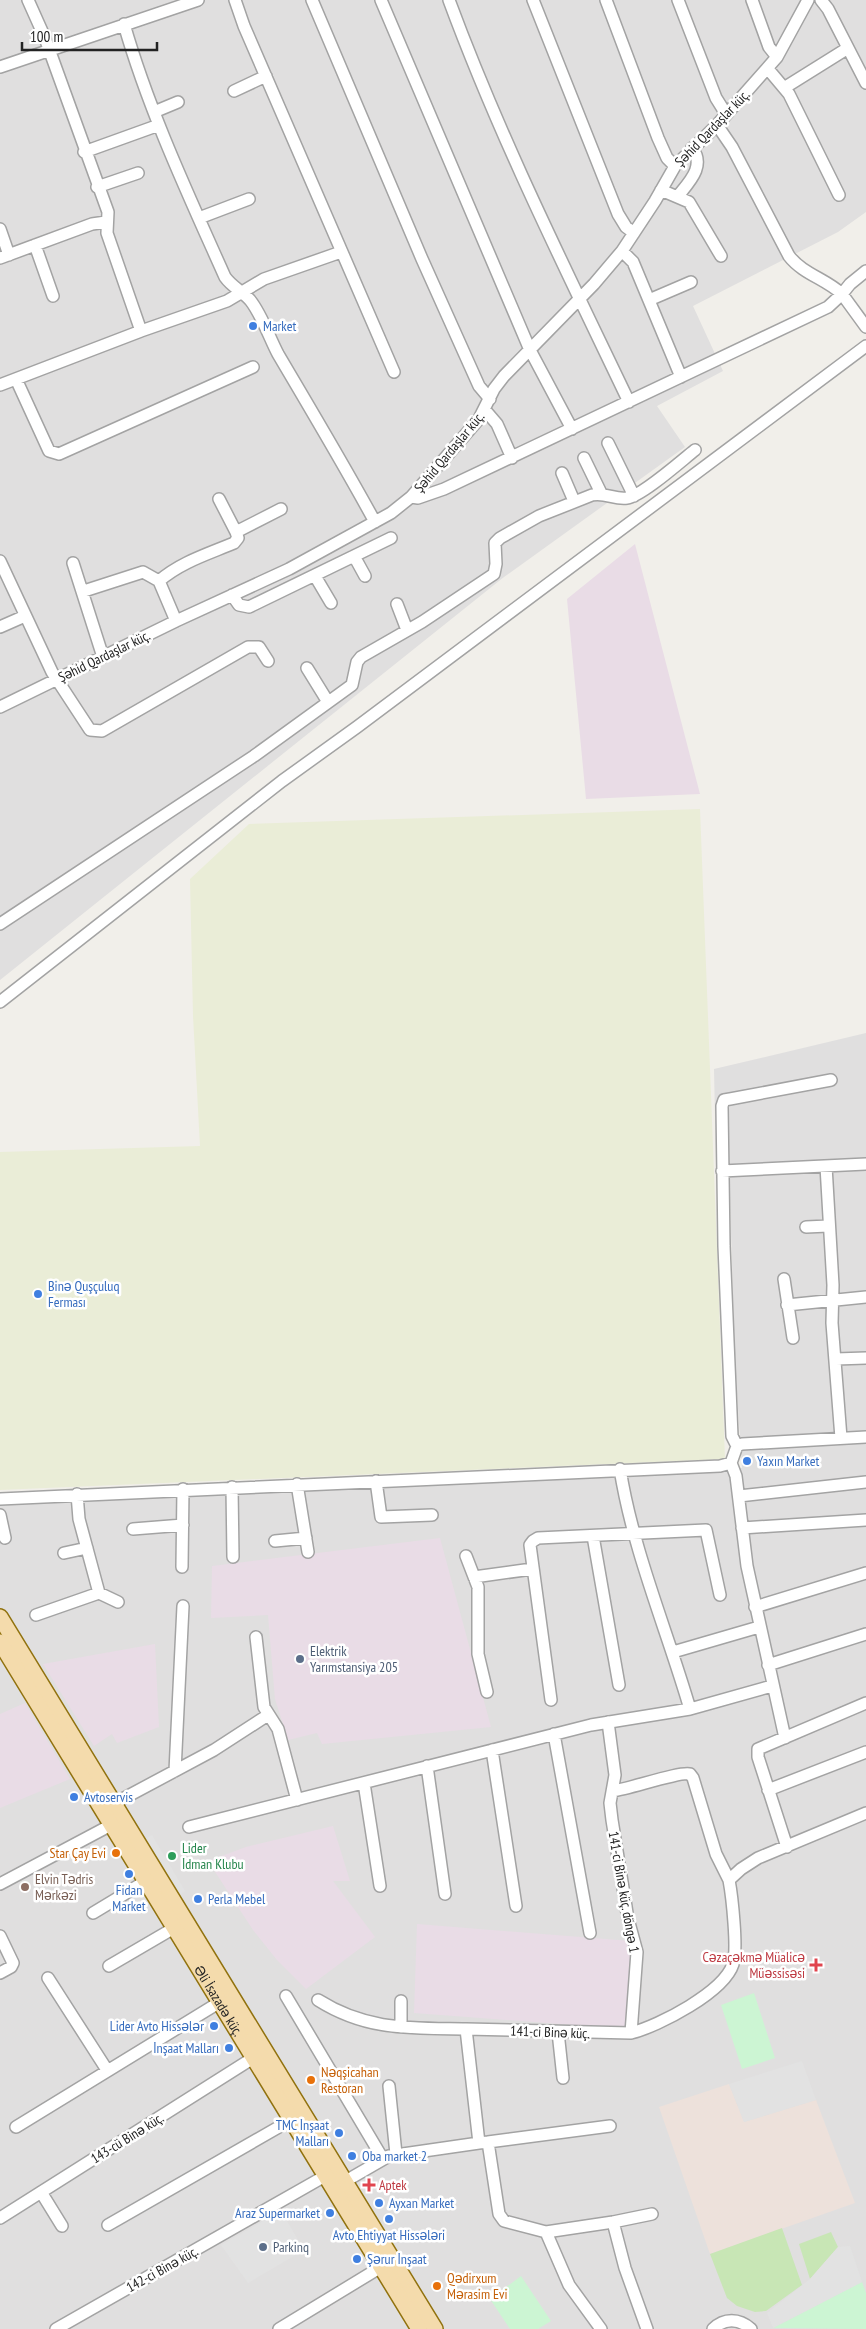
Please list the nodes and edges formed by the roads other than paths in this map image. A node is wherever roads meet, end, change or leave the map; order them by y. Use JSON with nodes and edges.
{"nodes":[{"id":1,"x":28,"y":0,"type":"edge"},
{"id":2,"x":198,"y":0,"type":"edge"},
{"id":3,"x":235,"y":0,"type":"edge"},
{"id":4,"x":312,"y":0,"type":"edge"},
{"id":5,"x":381,"y":0,"type":"edge"},
{"id":6,"x":449,"y":0,"type":"edge"},
{"id":7,"x":533,"y":0,"type":"edge"},
{"id":8,"x":606,"y":0,"type":"edge"},
{"id":9,"x":678,"y":0,"type":"edge"},
{"id":10,"x":752,"y":0,"type":"edge"},
{"id":11,"x":808,"y":0,"type":"edge"},
{"id":12,"x":821,"y":0,"type":"edge"},
{"id":13,"x":169,"y":4,"type":"edge"},
{"id":14,"x":124,"y":24,"type":"junction"},
{"id":15,"x":848,"y":48,"type":"junction"},
{"id":16,"x":49,"y":50,"type":"junction"},
{"id":17,"x":777,"y":57,"type":"junction"},
{"id":18,"x":0,"y":67,"type":"edge"},
{"id":19,"x":768,"y":69,"type":"junction"},
{"id":20,"x":266,"y":76,"type":"junction"},
{"id":21,"x":866,"y":83,"type":"edge"},
{"id":22,"x":784,"y":88,"type":"junction"},
{"id":23,"x":234,"y":91,"type":"dead end"},
{"id":24,"x":178,"y":102,"type":"dead end"},
{"id":25,"x":154,"y":112,"type":"junction"},
{"id":26,"x":726,"y":114,"type":"junction"},
{"id":27,"x":159,"y":125,"type":"junction"},
{"id":28,"x":717,"y":125,"type":"junction"},
{"id":29,"x":692,"y":148,"type":"junction"},
{"id":30,"x":84,"y":152,"type":"junction"},
{"id":31,"x":675,"y":166,"type":"junction"},
{"id":32,"x":138,"y":173,"type":"dead end"},
{"id":33,"x":98,"y":187,"type":"junction"},
{"id":34,"x":661,"y":190,"type":"junction"},
{"id":35,"x":839,"y":195,"type":"dead end"},
{"id":36,"x":678,"y":196,"type":"junction"},
{"id":37,"x":249,"y":199,"type":"dead end"},
{"id":38,"x":199,"y":218,"type":"junction"},
{"id":39,"x":106,"y":222,"type":"junction"},
{"id":40,"x":0,"y":229,"type":"edge"},
{"id":41,"x":634,"y":232,"type":"junction"},
{"id":42,"x":35,"y":245,"type":"junction"},
{"id":43,"x":622,"y":251,"type":"junction"},
{"id":44,"x":341,"y":252,"type":"junction"},
{"id":45,"x":4,"y":256,"type":"edge"},
{"id":46,"x":721,"y":256,"type":"dead end"},
{"id":47,"x":866,"y":271,"type":"edge"},
{"id":48,"x":691,"y":282,"type":"dead end"},
{"id":49,"x":241,"y":293,"type":"junction"},
{"id":50,"x":842,"y":294,"type":"junction"},
{"id":51,"x":53,"y":296,"type":"dead end"},
{"id":52,"x":580,"y":299,"type":"junction"},
{"id":53,"x":649,"y":300,"type":"junction"},
{"id":54,"x":866,"y":327,"type":"edge"},
{"id":55,"x":142,"y":331,"type":"junction"},
{"id":56,"x":866,"y":346,"type":"edge"},
{"id":57,"x":530,"y":350,"type":"junction"},
{"id":58,"x":253,"y":367,"type":"dead end"},
{"id":59,"x":394,"y":372,"type":"dead end"},
{"id":60,"x":681,"y":377,"type":"junction"},
{"id":61,"x":16,"y":379,"type":"junction"},
{"id":62,"x":0,"y":385,"type":"edge"},
{"id":63,"x":490,"y":398,"type":"junction"},
{"id":64,"x":630,"y":402,"type":"junction"},
{"id":65,"x":485,"y":410,"type":"junction"},
{"id":66,"x":572,"y":429,"type":"junction"},
{"id":67,"x":608,"y":443,"type":"dead end"},
{"id":68,"x":695,"y":450,"type":"dead end"},
{"id":69,"x":512,"y":458,"type":"junction"},
{"id":70,"x":584,"y":458,"type":"dead end"},
{"id":71,"x":562,"y":473,"type":"dead end"},
{"id":72,"x":601,"y":493,"type":"junction"},
{"id":73,"x":634,"y":496,"type":"junction"},
{"id":74,"x":411,"y":497,"type":"junction"},
{"id":75,"x":219,"y":499,"type":"dead end"},
{"id":76,"x":574,"y":501,"type":"junction"},
{"id":77,"x":281,"y":508,"type":"dead end"},
{"id":78,"x":375,"y":522,"type":"junction"},
{"id":79,"x":236,"y":532,"type":"junction"},
{"id":80,"x":391,"y":538,"type":"dead end"},
{"id":81,"x":354,"y":556,"type":"junction"},
{"id":82,"x":0,"y":560,"type":"edge"},
{"id":83,"x":74,"y":563,"type":"dead end"},
{"id":84,"x":315,"y":576,"type":"junction"},
{"id":85,"x":365,"y":576,"type":"dead end"},
{"id":86,"x":160,"y":581,"type":"junction"},
{"id":87,"x":84,"y":591,"type":"junction"},
{"id":88,"x":232,"y":595,"type":"junction"},
{"id":89,"x":330,"y":604,"type":"dead end"},
{"id":90,"x":397,"y":604,"type":"dead end"},
{"id":91,"x":24,"y":616,"type":"junction"},
{"id":92,"x":176,"y":621,"type":"junction"},
{"id":93,"x":0,"y":627,"type":"edge"},
{"id":94,"x":407,"y":630,"type":"junction"},
{"id":95,"x":103,"y":657,"type":"junction"},
{"id":96,"x":268,"y":661,"type":"dead end"},
{"id":97,"x":307,"y":668,"type":"dead end"},
{"id":98,"x":56,"y":679,"type":"junction"},
{"id":99,"x":328,"y":702,"type":"junction"},
{"id":100,"x":0,"y":707,"type":"edge"},
{"id":101,"x":0,"y":924,"type":"edge"},
{"id":102,"x":0,"y":1002,"type":"edge"},
{"id":103,"x":831,"y":1080,"type":"dead end"},
{"id":104,"x":866,"y":1164,"type":"edge"},
{"id":105,"x":826,"y":1166,"type":"junction"},
{"id":106,"x":722,"y":1171,"type":"junction"},
{"id":107,"x":828,"y":1226,"type":"junction"},
{"id":108,"x":806,"y":1227,"type":"dead end"},
{"id":109,"x":784,"y":1279,"type":"dead end"},
{"id":110,"x":866,"y":1297,"type":"edge"},
{"id":111,"x":832,"y":1301,"type":"junction"},
{"id":112,"x":787,"y":1305,"type":"junction"},
{"id":113,"x":793,"y":1338,"type":"dead end"},
{"id":114,"x":836,"y":1358,"type":"junction"},
{"id":115,"x":866,"y":1358,"type":"edge"},
{"id":116,"x":866,"y":1437,"type":"edge"},
{"id":117,"x":841,"y":1438,"type":"junction"},
{"id":118,"x":737,"y":1446,"type":"junction"},
{"id":119,"x":731,"y":1463,"type":"junction"},
{"id":120,"x":620,"y":1469,"type":"junction"},
{"id":121,"x":376,"y":1480,"type":"junction"},
{"id":122,"x":866,"y":1482,"type":"edge"},
{"id":123,"x":297,"y":1484,"type":"junction"},
{"id":124,"x":232,"y":1487,"type":"junction"},
{"id":125,"x":183,"y":1489,"type":"junction"},
{"id":126,"x":77,"y":1494,"type":"junction"},
{"id":127,"x":739,"y":1496,"type":"junction"},
{"id":128,"x":0,"y":1499,"type":"edge"},
{"id":129,"x":0,"y":1515,"type":"edge"},
{"id":130,"x":432,"y":1515,"type":"dead end"},
{"id":131,"x":866,"y":1520,"type":"edge"},
{"id":132,"x":183,"y":1525,"type":"junction"},
{"id":133,"x":742,"y":1528,"type":"junction"},
{"id":134,"x":133,"y":1529,"type":"dead end"},
{"id":135,"x":634,"y":1534,"type":"junction"},
{"id":136,"x":593,"y":1536,"type":"junction"},
{"id":137,"x":5,"y":1538,"type":"dead end"},
{"id":138,"x":306,"y":1538,"type":"junction"},
{"id":139,"x":275,"y":1541,"type":"dead end"},
{"id":140,"x":87,"y":1548,"type":"junction"},
{"id":141,"x":308,"y":1552,"type":"dead end"},
{"id":142,"x":64,"y":1553,"type":"dead end"},
{"id":143,"x":466,"y":1556,"type":"dead end"},
{"id":144,"x":233,"y":1557,"type":"dead end"},
{"id":145,"x":182,"y":1567,"type":"dead end"},
{"id":146,"x":532,"y":1569,"type":"junction"},
{"id":147,"x":866,"y":1573,"type":"edge"},
{"id":148,"x":474,"y":1577,"type":"junction"},
{"id":149,"x":99,"y":1593,"type":"junction"},
{"id":150,"x":720,"y":1595,"type":"dead end"},
{"id":151,"x":118,"y":1602,"type":"dead end"},
{"id":152,"x":183,"y":1606,"type":"dead end"},
{"id":153,"x":755,"y":1607,"type":"junction"},
{"id":154,"x":36,"y":1615,"type":"dead end"},
{"id":155,"x":0,"y":1617,"type":"edge"},
{"id":156,"x":759,"y":1627,"type":"junction"},
{"id":157,"x":866,"y":1634,"type":"edge"},
{"id":158,"x":256,"y":1637,"type":"dead end"},
{"id":159,"x":0,"y":1642,"type":"edge"},
{"id":160,"x":674,"y":1652,"type":"junction"},
{"id":161,"x":768,"y":1665,"type":"junction"},
{"id":162,"x":619,"y":1685,"type":"dead end"},
{"id":163,"x":772,"y":1686,"type":"junction"},
{"id":164,"x":487,"y":1692,"type":"dead end"},
{"id":165,"x":551,"y":1700,"type":"dead end"},
{"id":166,"x":866,"y":1703,"type":"edge"},
{"id":167,"x":690,"y":1709,"type":"junction"},
{"id":168,"x":268,"y":1715,"type":"junction"},
{"id":169,"x":608,"y":1722,"type":"junction"},
{"id":170,"x":554,"y":1734,"type":"junction"},
{"id":171,"x":785,"y":1738,"type":"junction"},
{"id":172,"x":492,"y":1750,"type":"junction"},
{"id":173,"x":866,"y":1752,"type":"edge"},
{"id":174,"x":427,"y":1766,"type":"junction"},
{"id":175,"x":175,"y":1771,"type":"junction"},
{"id":176,"x":364,"y":1783,"type":"junction"},
{"id":177,"x":768,"y":1790,"type":"junction"},
{"id":178,"x":613,"y":1791,"type":"junction"},
{"id":179,"x":297,"y":1800,"type":"junction"},
{"id":180,"x":108,"y":1807,"type":"junction"},
{"id":181,"x":866,"y":1813,"type":"edge"},
{"id":182,"x":116,"y":1822,"type":"junction"},
{"id":183,"x":189,"y":1827,"type":"dead end"},
{"id":184,"x":787,"y":1847,"type":"junction"},
{"id":185,"x":729,"y":1880,"type":"junction"},
{"id":186,"x":146,"y":1881,"type":"junction"},
{"id":187,"x":0,"y":1884,"type":"edge"},
{"id":188,"x":380,"y":1886,"type":"dead end"},
{"id":189,"x":445,"y":1894,"type":"dead end"},
{"id":190,"x":516,"y":1906,"type":"dead end"},
{"id":191,"x":93,"y":1913,"type":"dead end"},
{"id":192,"x":174,"y":1928,"type":"junction"},
{"id":193,"x":590,"y":1933,"type":"dead end"},
{"id":194,"x":0,"y":1936,"type":"edge"},
{"id":195,"x":109,"y":1966,"type":"dead end"},
{"id":196,"x":0,"y":1973,"type":"edge"},
{"id":197,"x":48,"y":1978,"type":"dead end"},
{"id":198,"x":286,"y":1996,"type":"dead end"},
{"id":199,"x":318,"y":2000,"type":"dead end"},
{"id":200,"x":401,"y":2001,"type":"dead end"},
{"id":201,"x":220,"y":2002,"type":"junction"},
{"id":202,"x":401,"y":2027,"type":"junction"},
{"id":203,"x":466,"y":2029,"type":"junction"},
{"id":204,"x":558,"y":2032,"type":"junction"},
{"id":205,"x":631,"y":2033,"type":"junction"},
{"id":206,"x":253,"y":2058,"type":"junction"},
{"id":207,"x":107,"y":2070,"type":"junction"},
{"id":208,"x":563,"y":2078,"type":"dead end"},
{"id":209,"x":389,"y":2086,"type":"dead end"},
{"id":210,"x":291,"y":2120,"type":"junction"},
{"id":211,"x":610,"y":2126,"type":"dead end"},
{"id":212,"x":16,"y":2127,"type":"dead end"},
{"id":213,"x":484,"y":2142,"type":"junction"},
{"id":214,"x":396,"y":2154,"type":"junction"},
{"id":215,"x":383,"y":2159,"type":"junction"},
{"id":216,"x":331,"y":2172,"type":"junction"},
{"id":217,"x":339,"y":2185,"type":"junction"},
{"id":218,"x":41,"y":2192,"type":"junction"},
{"id":219,"x":652,"y":2214,"type":"dead end"},
{"id":220,"x":0,"y":2218,"type":"edge"},
{"id":221,"x":613,"y":2222,"type":"junction"},
{"id":222,"x":108,"y":2225,"type":"dead end"},
{"id":223,"x":62,"y":2226,"type":"dead end"},
{"id":224,"x":546,"y":2232,"type":"junction"},
{"id":225,"x":381,"y":2267,"type":"junction"},
{"id":226,"x":56,"y":2329,"type":"edge"},
{"id":227,"x":278,"y":2329,"type":"edge"},
{"id":228,"x":419,"y":2329,"type":"edge"},
{"id":229,"x":435,"y":2329,"type":"edge"},
{"id":230,"x":601,"y":2329,"type":"edge"},
{"id":231,"x":646,"y":2329,"type":"edge"},
{"id":232,"x":713,"y":2329,"type":"edge"},
{"id":233,"x":751,"y":2329,"type":"edge"}],
"edges":[{"from":1,"to":16,"type":"street"},
{"from":2,"to":13,"type":"street"},
{"from":3,"to":20,"type":"street"},
{"from":4,"to":63,"type":"street"},
{"from":5,"to":57,"type":"street"},
{"from":6,"to":52,"type":"street"},
{"from":7,"to":41,"type":"street"},
{"from":8,"to":31,"type":"street"},
{"from":9,"to":26,"type":"street"},
{"from":10,"to":17,"type":"street"},
{"from":11,"to":17,"type":"street","name":"Şəhid Qardaşlar küç."},
{"from":12,"to":15,"type":"street"},
{"from":13,"to":14,"type":"street"},
{"from":14,"to":16,"type":"street"},
{"from":14,"to":25,"type":"street"},
{"from":15,"to":21,"type":"street"},
{"from":15,"to":22,"type":"street"},
{"from":16,"to":18,"type":"street"},
{"from":16,"to":30,"type":"street"},
{"from":17,"to":19,"type":"street","name":"Şəhid Qardaşlar küç."},
{"from":19,"to":22,"type":"street"},
{"from":19,"to":26,"type":"street","name":"Şəhid Qardaşlar küç."},
{"from":20,"to":23,"type":"street"},
{"from":20,"to":44,"type":"street"},
{"from":22,"to":35,"type":"street"},
{"from":24,"to":25,"type":"street"},
{"from":25,"to":27,"type":"street"},
{"from":26,"to":28,"type":"street","name":"Şəhid Qardaşlar küç."},
{"from":27,"to":30,"type":"street"},
{"from":27,"to":38,"type":"street"},
{"from":28,"to":29,"type":"street","name":"Şəhid Qardaşlar küç."},
{"from":28,"to":50,"type":"street"},
{"from":29,"to":31,"type":"street","name":"Şəhid Qardaşlar küç."},
{"from":29,"to":36,"type":"street"},
{"from":30,"to":33,"type":"street"},
{"from":31,"to":34,"type":"street","name":"Şəhid Qardaşlar küç."},
{"from":32,"to":33,"type":"street"},
{"from":33,"to":39,"type":"street"},
{"from":34,"to":36,"type":"street"},
{"from":34,"to":41,"type":"street","name":"Şəhid Qardaşlar küç."},
{"from":36,"to":46,"type":"street"},
{"from":37,"to":38,"type":"street"},
{"from":38,"to":49,"type":"street"},
{"from":39,"to":42,"type":"street"},
{"from":39,"to":55,"type":"street"},
{"from":40,"to":45,"type":"street"},
{"from":41,"to":43,"type":"street","name":"Şəhid Qardaşlar küç."},
{"from":42,"to":45,"type":"street"},
{"from":42,"to":51,"type":"street"},
{"from":43,"to":52,"type":"street","name":"Şəhid Qardaşlar küç."},
{"from":43,"to":53,"type":"street"},
{"from":44,"to":49,"type":"street"},
{"from":44,"to":59,"type":"street"},
{"from":47,"to":50,"type":"street"},
{"from":48,"to":53,"type":"street"},
{"from":49,"to":55,"type":"street"},
{"from":49,"to":78,"type":"street"},
{"from":50,"to":54,"type":"street"},
{"from":50,"to":60,"type":"street"},
{"from":52,"to":57,"type":"street","name":"Şəhid Qardaşlar küç."},
{"from":52,"to":64,"type":"street"},
{"from":53,"to":60,"type":"street"},
{"from":55,"to":61,"type":"street"},
{"from":56,"to":102,"type":"street"},
{"from":57,"to":63,"type":"street","name":"Şəhid Qardaşlar küç."},
{"from":57,"to":66,"type":"street"},
{"from":58,"to":61,"type":"street"},
{"from":60,"to":64,"type":"street"},
{"from":61,"to":62,"type":"street"},
{"from":63,"to":65,"type":"street","name":"Şəhid Qardaşlar küç."},
{"from":64,"to":66,"type":"street"},
{"from":65,"to":69,"type":"street"},
{"from":65,"to":74,"type":"street","name":"Şəhid Qardaşlar küç."},
{"from":66,"to":69,"type":"street"},
{"from":67,"to":73,"type":"street"},
{"from":68,"to":73,"type":"street"},
{"from":69,"to":74,"type":"street"},
{"from":70,"to":72,"type":"street"},
{"from":71,"to":76,"type":"street"},
{"from":72,"to":73,"type":"street"},
{"from":72,"to":76,"type":"street"},
{"from":74,"to":78,"type":"street","name":"Şəhid Qardaşlar küç."},
{"from":75,"to":79,"type":"street"},
{"from":76,"to":94,"type":"street"},
{"from":77,"to":79,"type":"street"},
{"from":78,"to":88,"type":"street","name":"Şəhid Qardaşlar küç."},
{"from":79,"to":86,"type":"street"},
{"from":80,"to":81,"type":"street"},
{"from":81,"to":84,"type":"street"},
{"from":81,"to":85,"type":"street"},
{"from":82,"to":91,"type":"street"},
{"from":83,"to":87,"type":"street"},
{"from":84,"to":88,"type":"street"},
{"from":84,"to":89,"type":"street"},
{"from":86,"to":87,"type":"street"},
{"from":86,"to":92,"type":"street"},
{"from":87,"to":95,"type":"street"},
{"from":88,"to":92,"type":"street","name":"Şəhid Qardaşlar küç."},
{"from":90,"to":94,"type":"street"},
{"from":91,"to":93,"type":"street"},
{"from":91,"to":98,"type":"street"},
{"from":92,"to":95,"type":"street","name":"Şəhid Qardaşlar küç."},
{"from":94,"to":99,"type":"street"},
{"from":95,"to":98,"type":"street","name":"Şəhid Qardaşlar küç."},
{"from":96,"to":98,"type":"street"},
{"from":97,"to":99,"type":"street"},
{"from":98,"to":100,"type":"street","name":"Şəhid Qardaşlar küç."},
{"from":99,"to":101,"type":"street"},
{"from":103,"to":106,"type":"street"},
{"from":104,"to":105,"type":"street"},
{"from":105,"to":106,"type":"street"},
{"from":105,"to":107,"type":"street"},
{"from":106,"to":118,"type":"street"},
{"from":107,"to":108,"type":"street"},
{"from":107,"to":111,"type":"street"},
{"from":109,"to":112,"type":"street"},
{"from":110,"to":111,"type":"street"},
{"from":111,"to":112,"type":"street"},
{"from":111,"to":114,"type":"street"},
{"from":112,"to":113,"type":"street"},
{"from":114,"to":115,"type":"street"},
{"from":114,"to":117,"type":"street"},
{"from":116,"to":117,"type":"street"},
{"from":117,"to":118,"type":"street"},
{"from":118,"to":119,"type":"street"},
{"from":119,"to":120,"type":"street"},
{"from":119,"to":127,"type":"street"},
{"from":120,"to":121,"type":"street"},
{"from":120,"to":135,"type":"street"},
{"from":121,"to":123,"type":"street"},
{"from":121,"to":130,"type":"street"},
{"from":122,"to":127,"type":"street"},
{"from":123,"to":124,"type":"street"},
{"from":123,"to":138,"type":"street"},
{"from":124,"to":125,"type":"street"},
{"from":124,"to":144,"type":"street"},
{"from":125,"to":126,"type":"street"},
{"from":125,"to":132,"type":"street"},
{"from":126,"to":128,"type":"street"},
{"from":126,"to":140,"type":"street"},
{"from":127,"to":133,"type":"street"},
{"from":129,"to":137,"type":"street"},
{"from":131,"to":133,"type":"street"},
{"from":132,"to":134,"type":"street"},
{"from":132,"to":145,"type":"street"},
{"from":133,"to":153,"type":"street"},
{"from":135,"to":136,"type":"street"},
{"from":135,"to":150,"type":"street"},
{"from":135,"to":160,"type":"street"},
{"from":136,"to":146,"type":"street"},
{"from":136,"to":162,"type":"street"},
{"from":138,"to":139,"type":"street"},
{"from":138,"to":141,"type":"street"},
{"from":140,"to":142,"type":"street"},
{"from":140,"to":149,"type":"street"},
{"from":143,"to":148,"type":"street"},
{"from":146,"to":148,"type":"street"},
{"from":146,"to":165,"type":"street"},
{"from":147,"to":153,"type":"street"},
{"from":148,"to":164,"type":"street"},
{"from":149,"to":151,"type":"street"},
{"from":149,"to":154,"type":"street"},
{"from":152,"to":175,"type":"street"},
{"from":153,"to":156,"type":"street"},
{"from":155,"to":180,"type":"main road"},
{"from":156,"to":160,"type":"street"},
{"from":156,"to":161,"type":"street"},
{"from":157,"to":161,"type":"street"},
{"from":158,"to":168,"type":"street"},
{"from":159,"to":180,"type":"main road"},
{"from":160,"to":167,"type":"street"},
{"from":161,"to":163,"type":"street"},
{"from":163,"to":167,"type":"street"},
{"from":163,"to":171,"type":"street"},
{"from":166,"to":171,"type":"street"},
{"from":167,"to":169,"type":"street"},
{"from":168,"to":175,"type":"street"},
{"from":168,"to":179,"type":"street"},
{"from":169,"to":170,"type":"street"},
{"from":169,"to":178,"type":"street","name":"141-ci Binə küç. döngə 1"},
{"from":170,"to":172,"type":"street"},
{"from":170,"to":193,"type":"street"},
{"from":171,"to":177,"type":"street"},
{"from":172,"to":174,"type":"street"},
{"from":172,"to":190,"type":"street"},
{"from":173,"to":177,"type":"street"},
{"from":174,"to":176,"type":"street"},
{"from":174,"to":189,"type":"street"},
{"from":175,"to":180,"type":"street"},
{"from":176,"to":179,"type":"street"},
{"from":176,"to":188,"type":"street"},
{"from":177,"to":184,"type":"street"},
{"from":178,"to":185,"type":"street"},
{"from":178,"to":205,"type":"street","name":"141-ci Binə küç. döngə 1"},
{"from":179,"to":183,"type":"street"},
{"from":180,"to":182,"type":"main road"},
{"from":181,"to":184,"type":"street"},
{"from":182,"to":186,"type":"main road","name":"Əli İsazadə küç."},
{"from":182,"to":187,"type":"street"},
{"from":182,"to":216,"type":"main road","name":"Əli İsazadə küç."},
{"from":184,"to":185,"type":"street"},
{"from":185,"to":205,"type":"street","name":"141-ci Binə küç."},
{"from":186,"to":191,"type":"street"},
{"from":186,"to":192,"type":"main road","name":"Əli İsazadə küç."},
{"from":192,"to":195,"type":"street"},
{"from":192,"to":201,"type":"main road","name":"Əli İsazadə küç."},
{"from":194,"to":196,"type":"street"},
{"from":197,"to":207,"type":"street"},
{"from":198,"to":215,"type":"street"},
{"from":199,"to":202,"type":"street","name":"141-ci Binə küç."},
{"from":200,"to":202,"type":"street"},
{"from":201,"to":206,"type":"main road","name":"Əli İsazadə küç."},
{"from":201,"to":207,"type":"street"},
{"from":202,"to":203,"type":"street","name":"141-ci Binə küç."},
{"from":203,"to":204,"type":"street","name":"141-ci Binə küç."},
{"from":203,"to":213,"type":"street"},
{"from":204,"to":205,"type":"street","name":"141-ci Binə küç."},
{"from":204,"to":208,"type":"street"},
{"from":206,"to":210,"type":"main road","name":"Əli İsazadə küç."},
{"from":206,"to":218,"type":"street","name":"143-cü Binə küç."},
{"from":207,"to":212,"type":"street"},
{"from":209,"to":214,"type":"street"},
{"from":210,"to":216,"type":"main road","name":"Əli İsazadə küç."},
{"from":210,"to":222,"type":"street"},
{"from":211,"to":213,"type":"street"},
{"from":213,"to":214,"type":"street"},
{"from":213,"to":224,"type":"street"},
{"from":214,"to":215,"type":"street"},
{"from":215,"to":217,"type":"street"},
{"from":216,"to":217,"type":"main road"},
{"from":216,"to":226,"type":"street","name":"142-ci Binə küç."},
{"from":217,"to":225,"type":"main road"},
{"from":217,"to":229,"type":"main road"},
{"from":218,"to":220,"type":"street","name":"143-cü Binə küç."},
{"from":218,"to":223,"type":"street"},
{"from":219,"to":221,"type":"street"},
{"from":221,"to":224,"type":"street"},
{"from":221,"to":231,"type":"street"},
{"from":224,"to":230,"type":"street"},
{"from":225,"to":227,"type":"street"},
{"from":225,"to":228,"type":"main road"},
{"from":232,"to":233,"type":"street"}]}
